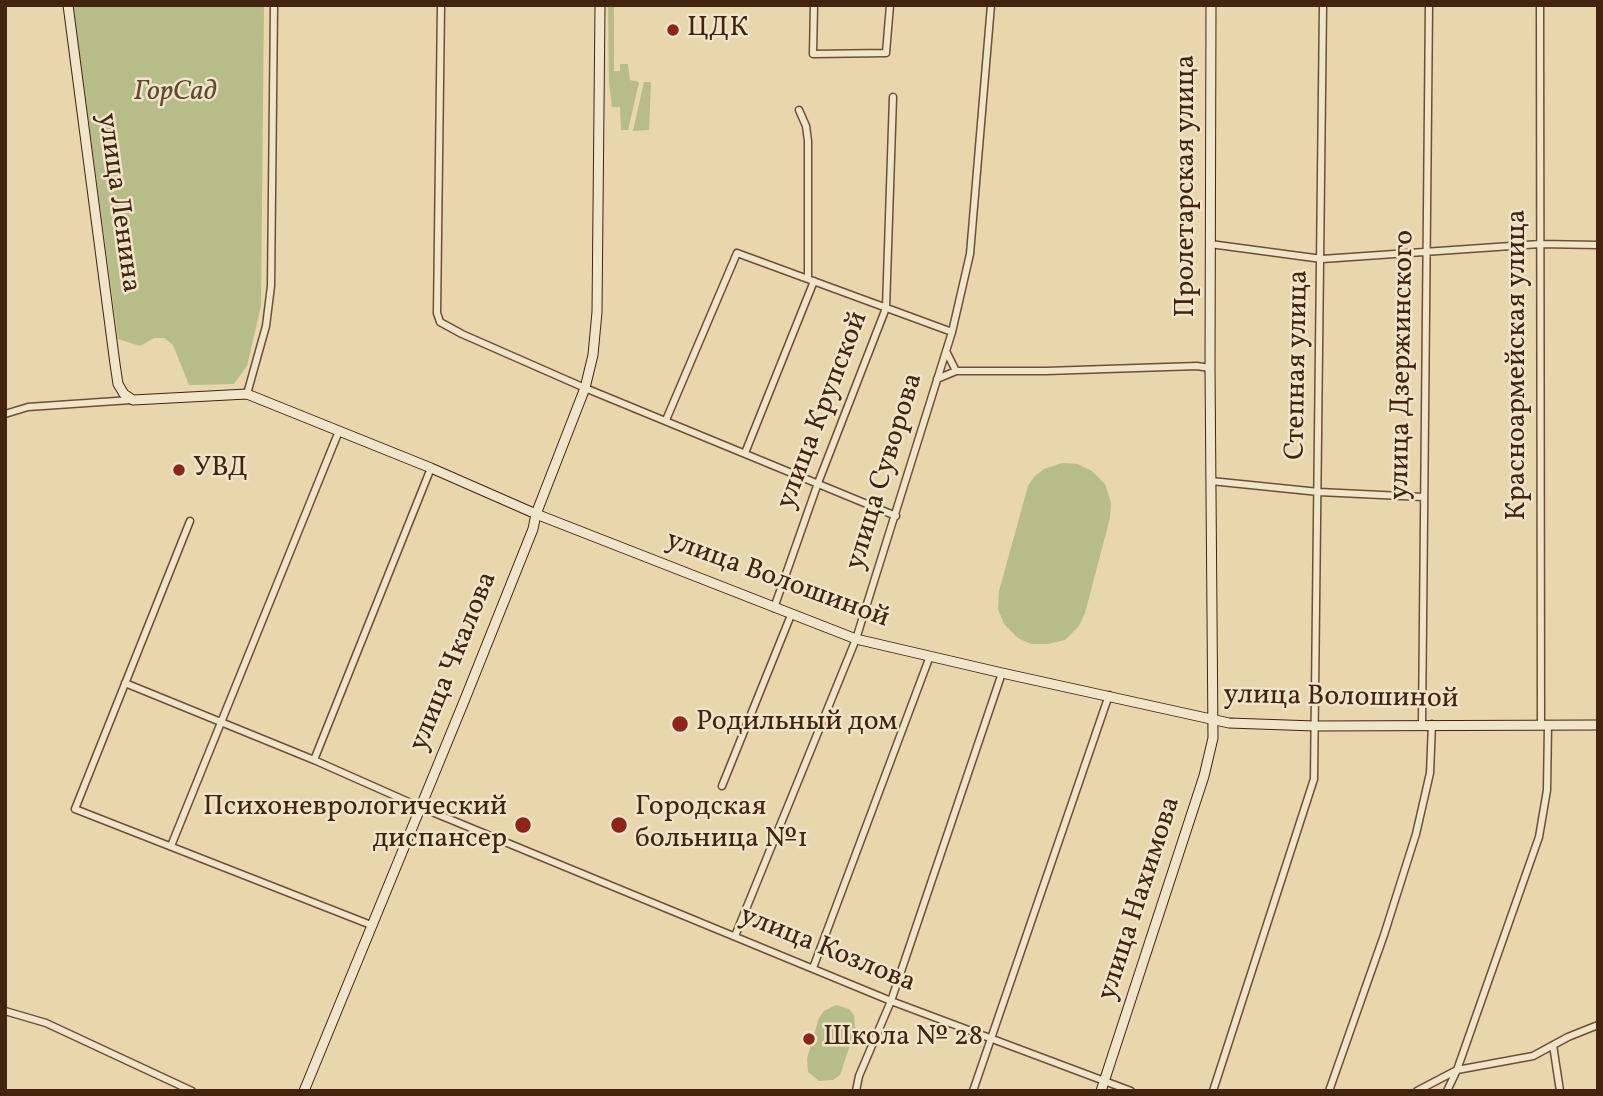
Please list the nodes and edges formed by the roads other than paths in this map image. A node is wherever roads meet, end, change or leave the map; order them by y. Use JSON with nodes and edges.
{"nodes":[{"id":1,"x":68,"y":5,"type":"edge"},
{"id":2,"x":274,"y":5,"type":"edge"},
{"id":3,"x":441,"y":5,"type":"edge"},
{"id":4,"x":600,"y":5,"type":"edge"},
{"id":5,"x":814,"y":5,"type":"edge"},
{"id":6,"x":890,"y":5,"type":"edge"},
{"id":7,"x":991,"y":5,"type":"edge"},
{"id":8,"x":1211,"y":5,"type":"edge"},
{"id":9,"x":1323,"y":5,"type":"edge"},
{"id":10,"x":1429,"y":5,"type":"edge"},
{"id":11,"x":1540,"y":5,"type":"edge"},
{"id":12,"x":893,"y":97,"type":"dead end"},
{"id":13,"x":799,"y":110,"type":"dead end"},
{"id":14,"x":1210,"y":244,"type":"junction"},
{"id":15,"x":1540,"y":244,"type":"junction"},
{"id":16,"x":1598,"y":245,"type":"edge"},
{"id":17,"x":1426,"y":250,"type":"junction"},
{"id":18,"x":1322,"y":259,"type":"junction"},
{"id":19,"x":811,"y":280,"type":"junction"},
{"id":20,"x":886,"y":308,"type":"junction"},
{"id":21,"x":951,"y":332,"type":"junction"},
{"id":22,"x":946,"y":351,"type":"junction"},
{"id":23,"x":1210,"y":368,"type":"junction"},
{"id":24,"x":956,"y":371,"type":"junction"},
{"id":25,"x":937,"y":379,"type":"junction"},
{"id":26,"x":584,"y":388,"type":"junction"},
{"id":27,"x":247,"y":394,"type":"junction"},
{"id":28,"x":133,"y":400,"type":"junction"},
{"id":29,"x":5,"y":414,"type":"edge"},
{"id":30,"x":666,"y":420,"type":"junction"},
{"id":31,"x":340,"y":431,"type":"junction"},
{"id":32,"x":745,"y":453,"type":"junction"},
{"id":33,"x":431,"y":468,"type":"junction"},
{"id":34,"x":1211,"y":481,"type":"junction"},
{"id":35,"x":818,"y":483,"type":"junction"},
{"id":36,"x":1319,"y":492,"type":"junction"},
{"id":37,"x":1423,"y":497,"type":"junction"},
{"id":38,"x":536,"y":514,"type":"junction"},
{"id":39,"x":896,"y":516,"type":"junction"},
{"id":40,"x":190,"y":521,"type":"dead end"},
{"id":41,"x":774,"y":608,"type":"junction"},
{"id":42,"x":791,"y":615,"type":"junction"},
{"id":43,"x":856,"y":639,"type":"junction"},
{"id":44,"x":930,"y":656,"type":"junction"},
{"id":45,"x":1002,"y":673,"type":"junction"},
{"id":46,"x":125,"y":684,"type":"junction"},
{"id":47,"x":1108,"y":695,"type":"junction"},
{"id":48,"x":1213,"y":719,"type":"junction"},
{"id":49,"x":222,"y":723,"type":"junction"},
{"id":50,"x":1427,"y":724,"type":"junction"},
{"id":51,"x":1544,"y":725,"type":"junction"},
{"id":52,"x":1598,"y":725,"type":"edge"},
{"id":53,"x":1315,"y":726,"type":"junction"},
{"id":54,"x":314,"y":760,"type":"junction"},
{"id":55,"x":722,"y":786,"type":"dead end"},
{"id":56,"x":420,"y":807,"type":"junction"},
{"id":57,"x":171,"y":846,"type":"junction"},
{"id":58,"x":371,"y":925,"type":"junction"},
{"id":59,"x":735,"y":936,"type":"junction"},
{"id":60,"x":813,"y":968,"type":"junction"},
{"id":61,"x":891,"y":1001,"type":"junction"},
{"id":62,"x":5,"y":1011,"type":"edge"},
{"id":63,"x":1598,"y":1025,"type":"edge"},
{"id":64,"x":992,"y":1039,"type":"junction"},
{"id":65,"x":1553,"y":1045,"type":"junction"},
{"id":66,"x":1457,"y":1070,"type":"junction"},
{"id":67,"x":1105,"y":1081,"type":"junction"},
{"id":68,"x":192,"y":1091,"type":"edge"},
{"id":69,"x":304,"y":1091,"type":"edge"},
{"id":70,"x":856,"y":1091,"type":"edge"},
{"id":71,"x":973,"y":1091,"type":"edge"},
{"id":72,"x":1101,"y":1091,"type":"edge"},
{"id":73,"x":1131,"y":1091,"type":"edge"},
{"id":74,"x":1213,"y":1091,"type":"edge"},
{"id":75,"x":1329,"y":1091,"type":"edge"},
{"id":76,"x":1417,"y":1091,"type":"edge"},
{"id":77,"x":1447,"y":1091,"type":"edge"},
{"id":78,"x":1560,"y":1091,"type":"edge"}],
"edges":[{"from":1,"to":28,"type":"street","name":"улица Ленина"},
{"from":2,"to":27,"type":"street"},
{"from":3,"to":26,"type":"street"},
{"from":4,"to":26,"type":"street","name":"улица Чкалова"},
{"from":5,"to":6,"type":"street"},
{"from":7,"to":21,"type":"street","name":"улица Суворова"},
{"from":8,"to":14,"type":"street","name":"Пролетарская улица"},
{"from":9,"to":18,"type":"street","name":"Степная улица"},
{"from":10,"to":17,"type":"street","name":"улица Дзержинского"},
{"from":11,"to":15,"type":"street","name":"Красноармейская улица"},
{"from":12,"to":20,"type":"street","name":"улица Крупской"},
{"from":13,"to":19,"type":"street"},
{"from":14,"to":18,"type":"street"},
{"from":14,"to":23,"type":"street","name":"Пролетарская улица"},
{"from":15,"to":16,"type":"street"},
{"from":15,"to":17,"type":"street"},
{"from":15,"to":51,"type":"street","name":"Красноармейская улица"},
{"from":17,"to":18,"type":"street"},
{"from":17,"to":37,"type":"street","name":"улица Дзержинского"},
{"from":18,"to":36,"type":"street","name":"Степная улица"},
{"from":19,"to":20,"type":"street"},
{"from":19,"to":30,"type":"street"},
{"from":19,"to":32,"type":"street"},
{"from":20,"to":21,"type":"street"},
{"from":20,"to":35,"type":"street","name":"улица Крупской"},
{"from":21,"to":22,"type":"street","name":"улица Суворова"},
{"from":22,"to":24,"type":"street"},
{"from":22,"to":25,"type":"street","name":"улица Суворова"},
{"from":23,"to":24,"type":"street"},
{"from":23,"to":34,"type":"street","name":"Пролетарская улица"},
{"from":24,"to":25,"type":"street"},
{"from":25,"to":39,"type":"street","name":"улица Суворова"},
{"from":26,"to":30,"type":"street"},
{"from":26,"to":38,"type":"street","name":"улица Чкалова"},
{"from":27,"to":28,"type":"street","name":"улица Волошиной"},
{"from":27,"to":31,"type":"street","name":"улица Волошиной"},
{"from":28,"to":29,"type":"street"},
{"from":30,"to":32,"type":"street"},
{"from":31,"to":33,"type":"street","name":"улица Волошиной"},
{"from":31,"to":49,"type":"street"},
{"from":32,"to":35,"type":"street"},
{"from":33,"to":38,"type":"street","name":"улица Волошиной"},
{"from":33,"to":54,"type":"street"},
{"from":34,"to":36,"type":"street"},
{"from":34,"to":48,"type":"street","name":"Пролетарская улица"},
{"from":35,"to":39,"type":"street"},
{"from":35,"to":41,"type":"street","name":"улица Крупской"},
{"from":36,"to":37,"type":"street"},
{"from":36,"to":53,"type":"street","name":"Степная улица"},
{"from":37,"to":50,"type":"street","name":"улица Дзержинского"},
{"from":38,"to":41,"type":"street","name":"улица Волошиной"},
{"from":38,"to":56,"type":"street","name":"улица Чкалова"},
{"from":39,"to":43,"type":"street","name":"улица Суворова"},
{"from":40,"to":46,"type":"street"},
{"from":41,"to":42,"type":"street","name":"улица Волошиной"},
{"from":42,"to":43,"type":"street","name":"улица Волошиной"},
{"from":42,"to":55,"type":"street"},
{"from":43,"to":44,"type":"street","name":"улица Волошиной"},
{"from":43,"to":59,"type":"street","name":"улица Суворова"},
{"from":44,"to":45,"type":"street","name":"улица Волошиной"},
{"from":44,"to":60,"type":"street"},
{"from":45,"to":47,"type":"street","name":"улица Волошиной"},
{"from":45,"to":61,"type":"street"},
{"from":46,"to":49,"type":"street"},
{"from":46,"to":57,"type":"street"},
{"from":47,"to":48,"type":"street","name":"улица Волошиной"},
{"from":47,"to":64,"type":"street"},
{"from":48,"to":53,"type":"street","name":"улица Волошиной"},
{"from":48,"to":67,"type":"street","name":"улица Нахимова"},
{"from":49,"to":54,"type":"street"},
{"from":49,"to":57,"type":"street"},
{"from":50,"to":51,"type":"street","name":"улица Волошиной"},
{"from":50,"to":53,"type":"street","name":"улица Волошиной"},
{"from":50,"to":75,"type":"street","name":"улица Дзержинского"},
{"from":51,"to":52,"type":"street","name":"улица Волошиной"},
{"from":51,"to":66,"type":"street","name":"Красноармейская улица"},
{"from":53,"to":74,"type":"street","name":"Степная улица"},
{"from":54,"to":56,"type":"street","name":"улица Козлова"},
{"from":56,"to":58,"type":"street","name":"улица Чкалова"},
{"from":56,"to":59,"type":"street","name":"улица Козлова"},
{"from":57,"to":58,"type":"street"},
{"from":58,"to":69,"type":"street","name":"улица Чкалова"},
{"from":59,"to":60,"type":"street","name":"улица Козлова"},
{"from":60,"to":61,"type":"street","name":"улица Козлова"},
{"from":61,"to":64,"type":"street","name":"улица Козлова"},
{"from":61,"to":70,"type":"street"},
{"from":62,"to":68,"type":"street"},
{"from":63,"to":65,"type":"street"},
{"from":64,"to":67,"type":"street","name":"улица Козлова"},
{"from":64,"to":71,"type":"street"},
{"from":65,"to":66,"type":"street"},
{"from":65,"to":78,"type":"street"},
{"from":66,"to":76,"type":"street"},
{"from":66,"to":77,"type":"street","name":"Красноармейская улица"},
{"from":67,"to":72,"type":"street","name":"улица Нахимова"},
{"from":67,"to":73,"type":"street","name":"улица Козлова"}]}
